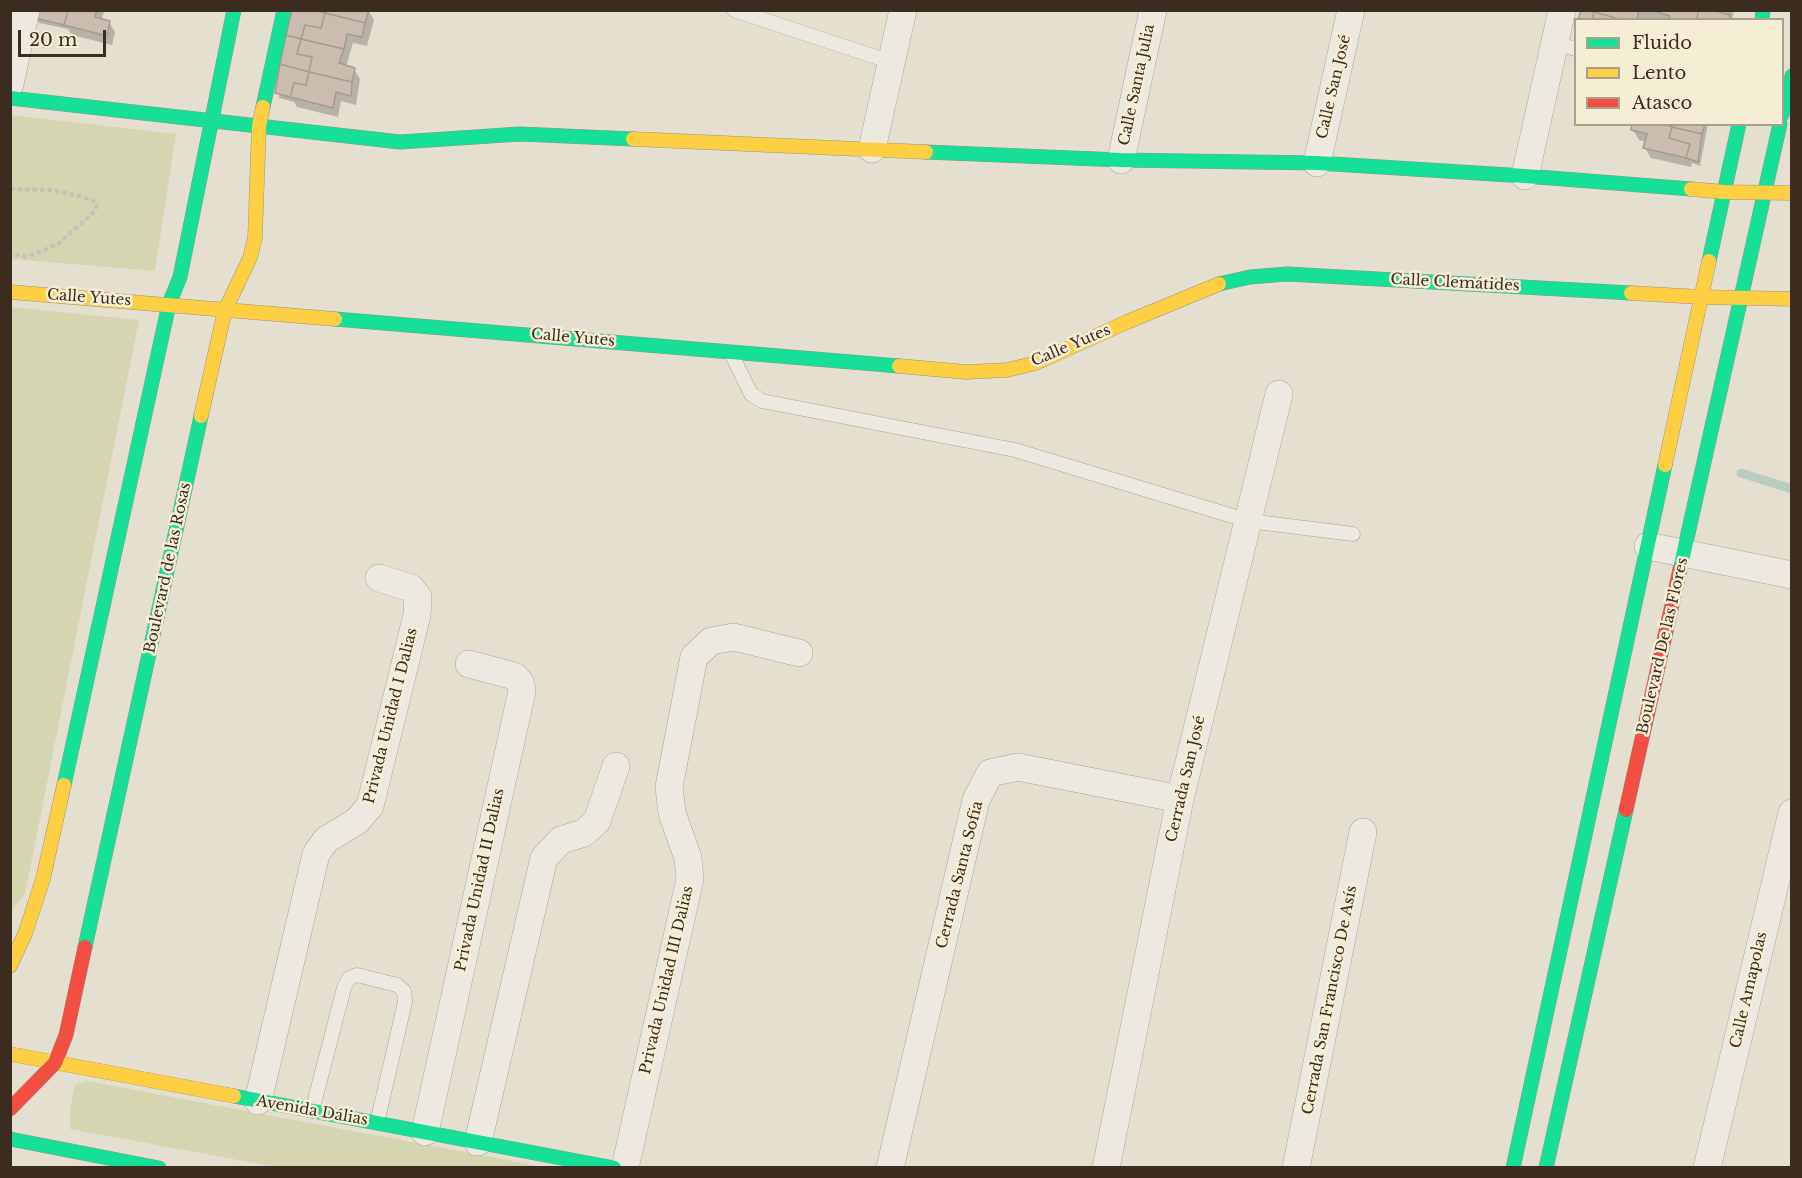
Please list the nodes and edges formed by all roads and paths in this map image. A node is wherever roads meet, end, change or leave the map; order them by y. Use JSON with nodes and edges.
{"nodes":[{"id":1,"x":26,"y":10,"type":"edge"},
{"id":2,"x":234,"y":10,"type":"edge"},
{"id":3,"x":284,"y":10,"type":"edge"},
{"id":4,"x":734,"y":10,"type":"edge"},
{"id":5,"x":903,"y":10,"type":"edge"},
{"id":6,"x":1153,"y":10,"type":"edge"},
{"id":7,"x":1351,"y":10,"type":"edge"},
{"id":8,"x":1562,"y":10,"type":"edge"},
{"id":9,"x":1565,"y":46,"type":"edge"},
{"id":10,"x":891,"y":62,"type":"junction"},
{"id":11,"x":1791,"y":75,"type":"edge"},
{"id":12,"x":10,"y":84,"type":"edge"},
{"id":13,"x":10,"y":98,"type":"edge"},
{"id":14,"x":1784,"y":107,"type":"edge"},
{"id":15,"x":211,"y":121,"type":"junction"},
{"id":16,"x":259,"y":126,"type":"junction"},
{"id":17,"x":1739,"y":126,"type":"edge"},
{"id":18,"x":1780,"y":126,"type":"edge"},
{"id":19,"x":872,"y":149,"type":"junction"},
{"id":20,"x":1121,"y":160,"type":"junction"},
{"id":21,"x":1317,"y":163,"type":"junction"},
{"id":22,"x":1525,"y":176,"type":"junction"},
{"id":23,"x":10,"y":189,"type":"edge"},
{"id":24,"x":1724,"y":192,"type":"junction"},
{"id":25,"x":1765,"y":192,"type":"junction"},
{"id":26,"x":1791,"y":193,"type":"edge"},
{"id":27,"x":10,"y":253,"type":"edge"},
{"id":28,"x":10,"y":292,"type":"edge"},
{"id":29,"x":1701,"y":297,"type":"junction"},
{"id":30,"x":1742,"y":298,"type":"junction"},
{"id":31,"x":1791,"y":299,"type":"edge"},
{"id":32,"x":169,"y":304,"type":"junction"},
{"id":33,"x":225,"y":310,"type":"junction"},
{"id":34,"x":1127,"y":322,"type":"joint"},
{"id":35,"x":730,"y":351,"type":"junction"},
{"id":36,"x":1279,"y":394,"type":"dead end"},
{"id":37,"x":1249,"y":521,"type":"junction"},
{"id":38,"x":1353,"y":534,"type":"dead end"},
{"id":39,"x":1648,"y":546,"type":"junction"},
{"id":40,"x":1684,"y":554,"type":"junction"},
{"id":41,"x":1791,"y":575,"type":"edge"},
{"id":42,"x":379,"y":578,"type":"dead end"},
{"id":43,"x":799,"y":653,"type":"dead end"},
{"id":44,"x":469,"y":664,"type":"dead end"},
{"id":45,"x":616,"y":766,"type":"dead end"},
{"id":46,"x":1180,"y":799,"type":"junction"},
{"id":47,"x":1791,"y":813,"type":"edge"},
{"id":48,"x":1363,"y":832,"type":"dead end"},
{"id":49,"x":10,"y":966,"type":"edge"},
{"id":50,"x":10,"y":1054,"type":"edge"},
{"id":51,"x":56,"y":1063,"type":"junction"},
{"id":52,"x":258,"y":1101,"type":"junction"},
{"id":53,"x":10,"y":1109,"type":"edge"},
{"id":54,"x":312,"y":1111,"type":"junction"},
{"id":55,"x":377,"y":1123,"type":"junction"},
{"id":56,"x":425,"y":1132,"type":"junction"},
{"id":57,"x":10,"y":1139,"type":"edge"},
{"id":58,"x":478,"y":1142,"type":"junction"},
{"id":59,"x":159,"y":1167,"type":"edge"},
{"id":60,"x":614,"y":1167,"type":"edge"},
{"id":61,"x":625,"y":1167,"type":"edge"},
{"id":62,"x":890,"y":1167,"type":"edge"},
{"id":63,"x":1106,"y":1167,"type":"edge"},
{"id":64,"x":1296,"y":1167,"type":"edge"},
{"id":65,"x":1513,"y":1167,"type":"edge"},
{"id":66,"x":1546,"y":1167,"type":"edge"},
{"id":67,"x":1707,"y":1167,"type":"edge"}],
"edges":[{"from":1,"to":12,"type":"street"},
{"from":2,"to":15,"type":"main road"},
{"from":3,"to":16,"type":"main road","name":"Boulevard de las Rosas"},
{"from":4,"to":10,"type":"lane"},
{"from":5,"to":10,"type":"street"},
{"from":6,"to":20,"type":"street","name":"Calle Santa Julia"},
{"from":7,"to":21,"type":"street","name":"Calle San José"},
{"from":8,"to":9,"type":"street"},
{"from":9,"to":22,"type":"street"},
{"from":10,"to":19,"type":"street"},
{"from":11,"to":14,"type":"main road"},
{"from":13,"to":15,"type":"main road"},
{"from":15,"to":16,"type":"main road"},
{"from":15,"to":32,"type":"main road"},
{"from":16,"to":19,"type":"main road"},
{"from":16,"to":33,"type":"main road","name":"Boulevard de las Rosas"},
{"from":17,"to":24,"type":"main road"},
{"from":18,"to":25,"type":"main road","name":"Boulevard De las Flores"},
{"from":19,"to":20,"type":"main road"},
{"from":20,"to":21,"type":"main road"},
{"from":21,"to":22,"type":"main road"},
{"from":22,"to":24,"type":"main road"},
{"from":23,"to":27,"type":"path"},
{"from":24,"to":25,"type":"main road"},
{"from":24,"to":29,"type":"main road"},
{"from":25,"to":26,"type":"main road"},
{"from":25,"to":30,"type":"main road","name":"Boulevard De las Flores"},
{"from":28,"to":32,"type":"main road","name":"Calle Yutes"},
{"from":29,"to":30,"type":"main road","name":"Calle Clemátides"},
{"from":29,"to":34,"type":"main road","name":"Calle Clemátides"},
{"from":29,"to":39,"type":"main road"},
{"from":30,"to":31,"type":"main road","name":"Calle Clemátides"},
{"from":30,"to":40,"type":"main road","name":"Boulevard De las Flores"},
{"from":32,"to":33,"type":"main road","name":"Calle Yutes"},
{"from":32,"to":49,"type":"main road"},
{"from":33,"to":35,"type":"main road","name":"Calle Yutes"},
{"from":33,"to":51,"type":"main road","name":"Boulevard de las Rosas"},
{"from":34,"to":35,"type":"main road","name":"Calle Yutes"},
{"from":35,"to":37,"type":"lane"},
{"from":36,"to":37,"type":"street","name":"Cerrada San José"},
{"from":37,"to":38,"type":"lane"},
{"from":37,"to":46,"type":"street","name":"Cerrada San José"},
{"from":39,"to":40,"type":"street"},
{"from":39,"to":65,"type":"main road"},
{"from":40,"to":41,"type":"street"},
{"from":40,"to":66,"type":"main road","name":"Boulevard De las Flores"},
{"from":42,"to":52,"type":"street","name":"Privada Unidad I Dalias"},
{"from":43,"to":61,"type":"street","name":"Privada Unidad III Dalias"},
{"from":44,"to":56,"type":"street","name":"Privada Unidad II Dalias"},
{"from":45,"to":58,"type":"street"},
{"from":46,"to":62,"type":"street","name":"Cerrada Santa Sofía"},
{"from":46,"to":63,"type":"street","name":"Cerrada San José"},
{"from":47,"to":67,"type":"street","name":"Calle Amapolas"},
{"from":48,"to":64,"type":"street","name":"Cerrada San Francisco De Asís"},
{"from":50,"to":51,"type":"main road","name":"Avenida Dálias"},
{"from":51,"to":52,"type":"main road","name":"Avenida Dálias"},
{"from":51,"to":53,"type":"main road","name":"Boulevard de las Rosas"},
{"from":52,"to":54,"type":"main road","name":"Avenida Dálias"},
{"from":54,"to":55,"type":"main road","name":"Avenida Dálias"},
{"from":54,"to":55,"type":"lane"},
{"from":55,"to":56,"type":"main road","name":"Avenida Dálias"},
{"from":56,"to":58,"type":"main road","name":"Avenida Dálias"},
{"from":57,"to":59,"type":"main road"},
{"from":58,"to":60,"type":"main road","name":"Avenida Dálias"}]}
